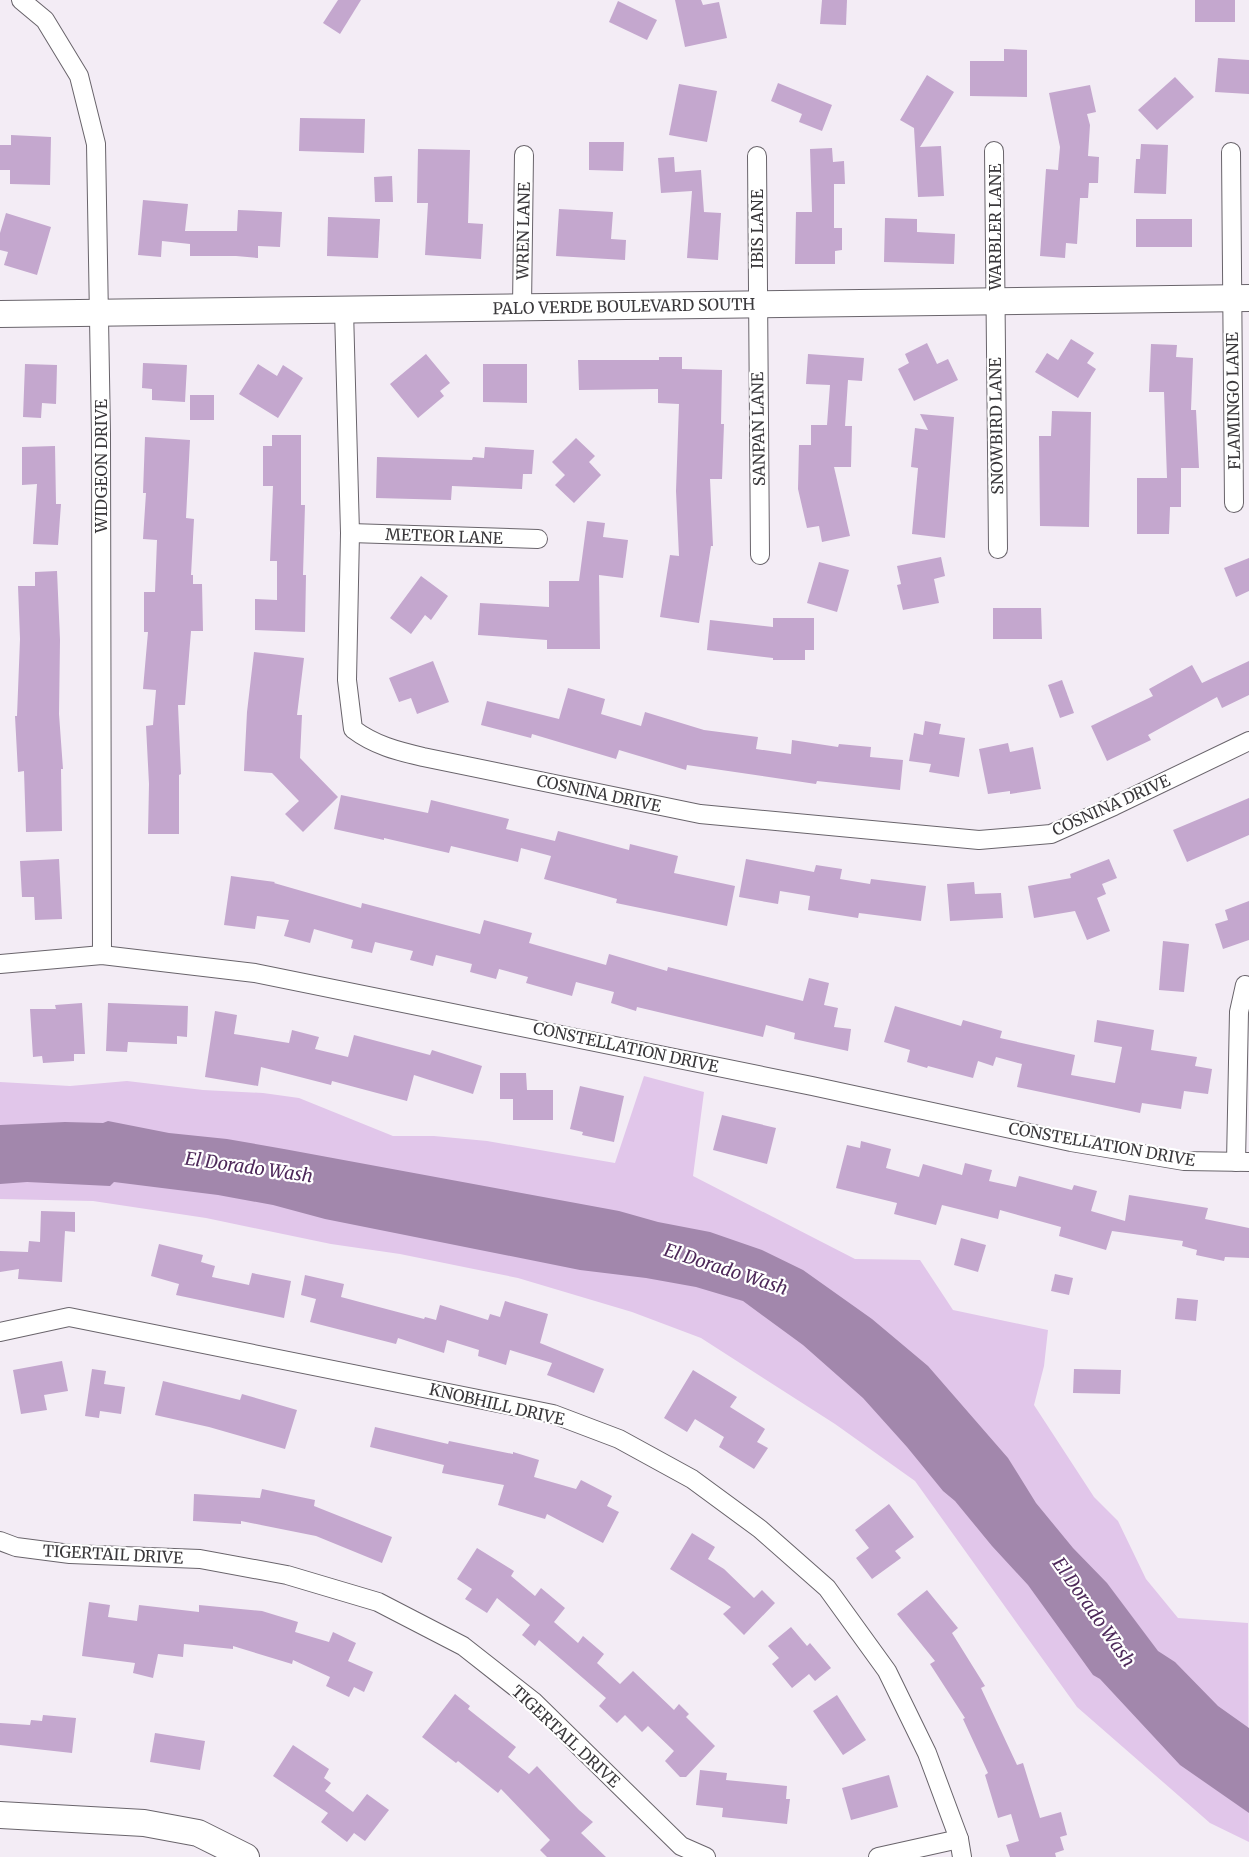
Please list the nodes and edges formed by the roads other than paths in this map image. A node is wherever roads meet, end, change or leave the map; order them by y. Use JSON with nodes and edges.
{"nodes":[{"id":1,"x":21,"y":0,"type":"edge"},
{"id":2,"x":994,"y":151,"type":"dead end"},
{"id":3,"x":1231,"y":152,"type":"dead end"},
{"id":4,"x":524,"y":155,"type":"dead end"},
{"id":5,"x":757,"y":156,"type":"dead end"},
{"id":6,"x":1240,"y":298,"type":"edge"},
{"id":7,"x":995,"y":302,"type":"junction"},
{"id":8,"x":757,"y":303,"type":"junction"},
{"id":9,"x":522,"y":307,"type":"junction"},
{"id":10,"x":344,"y":310,"type":"junction"},
{"id":11,"x":99,"y":312,"type":"junction"},
{"id":12,"x":0,"y":314,"type":"edge"},
{"id":13,"x":1234,"y":503,"type":"dead end"},
{"id":14,"x":350,"y":533,"type":"junction"},
{"id":15,"x":538,"y":539,"type":"dead end"},
{"id":16,"x":998,"y":549,"type":"dead end"},
{"id":17,"x":760,"y":555,"type":"dead end"},
{"id":18,"x":1249,"y":741,"type":"edge"},
{"id":19,"x":102,"y":955,"type":"junction"},
{"id":20,"x":0,"y":964,"type":"edge"},
{"id":21,"x":1245,"y":985,"type":"dead end"},
{"id":22,"x":1243,"y":1162,"type":"edge"},
{"id":23,"x":0,"y":1332,"type":"edge"},
{"id":24,"x":0,"y":1541,"type":"edge"},
{"id":25,"x":0,"y":1815,"type":"edge"},
{"id":26,"x":961,"y":1848,"type":"edge"},
{"id":27,"x":246,"y":1857,"type":"edge"},
{"id":28,"x":706,"y":1857,"type":"edge"},
{"id":29,"x":878,"y":1857,"type":"edge"}],
"edges":[{"from":1,"to":11,"type":"street","name":"WIDGEON DRIVE"},
{"from":2,"to":7,"type":"street","name":"WARBLER LANE"},
{"from":3,"to":6,"type":"street","name":"FLAMINGO LANE"},
{"from":4,"to":9,"type":"street","name":"WREN LANE"},
{"from":5,"to":8,"type":"street","name":"IBIS LANE"},
{"from":6,"to":7,"type":"main road","name":"PALO VERDE BOULEVARD SOUTH"},
{"from":6,"to":13,"type":"street","name":"FLAMINGO LANE"},
{"from":7,"to":8,"type":"main road","name":"PALO VERDE BOULEVARD SOUTH"},
{"from":7,"to":16,"type":"street","name":"SNOWBIRD LANE"},
{"from":8,"to":9,"type":"main road","name":"PALO VERDE BOULEVARD SOUTH"},
{"from":8,"to":17,"type":"street","name":"SANPAN LANE"},
{"from":9,"to":10,"type":"main road","name":"PALO VERDE BOULEVARD SOUTH"},
{"from":10,"to":11,"type":"main road","name":"PALO VERDE BOULEVARD SOUTH"},
{"from":10,"to":14,"type":"street","name":"COSNINA DRIVE"},
{"from":11,"to":12,"type":"main road","name":"PALO VERDE BOULEVARD SOUTH"},
{"from":11,"to":19,"type":"street","name":"WIDGEON DRIVE"},
{"from":14,"to":15,"type":"street","name":"METEOR LANE"},
{"from":14,"to":18,"type":"street","name":"COSNINA DRIVE"},
{"from":19,"to":20,"type":"street","name":"CONSTELLATION DRIVE"},
{"from":19,"to":22,"type":"street","name":"CONSTELLATION DRIVE"},
{"from":21,"to":22,"type":"street"},
{"from":23,"to":26,"type":"street","name":"KNOBHILL DRIVE"},
{"from":24,"to":28,"type":"street","name":"TIGERTAIL DRIVE"},
{"from":25,"to":27,"type":"main road"},
{"from":26,"to":29,"type":"street"}]}
